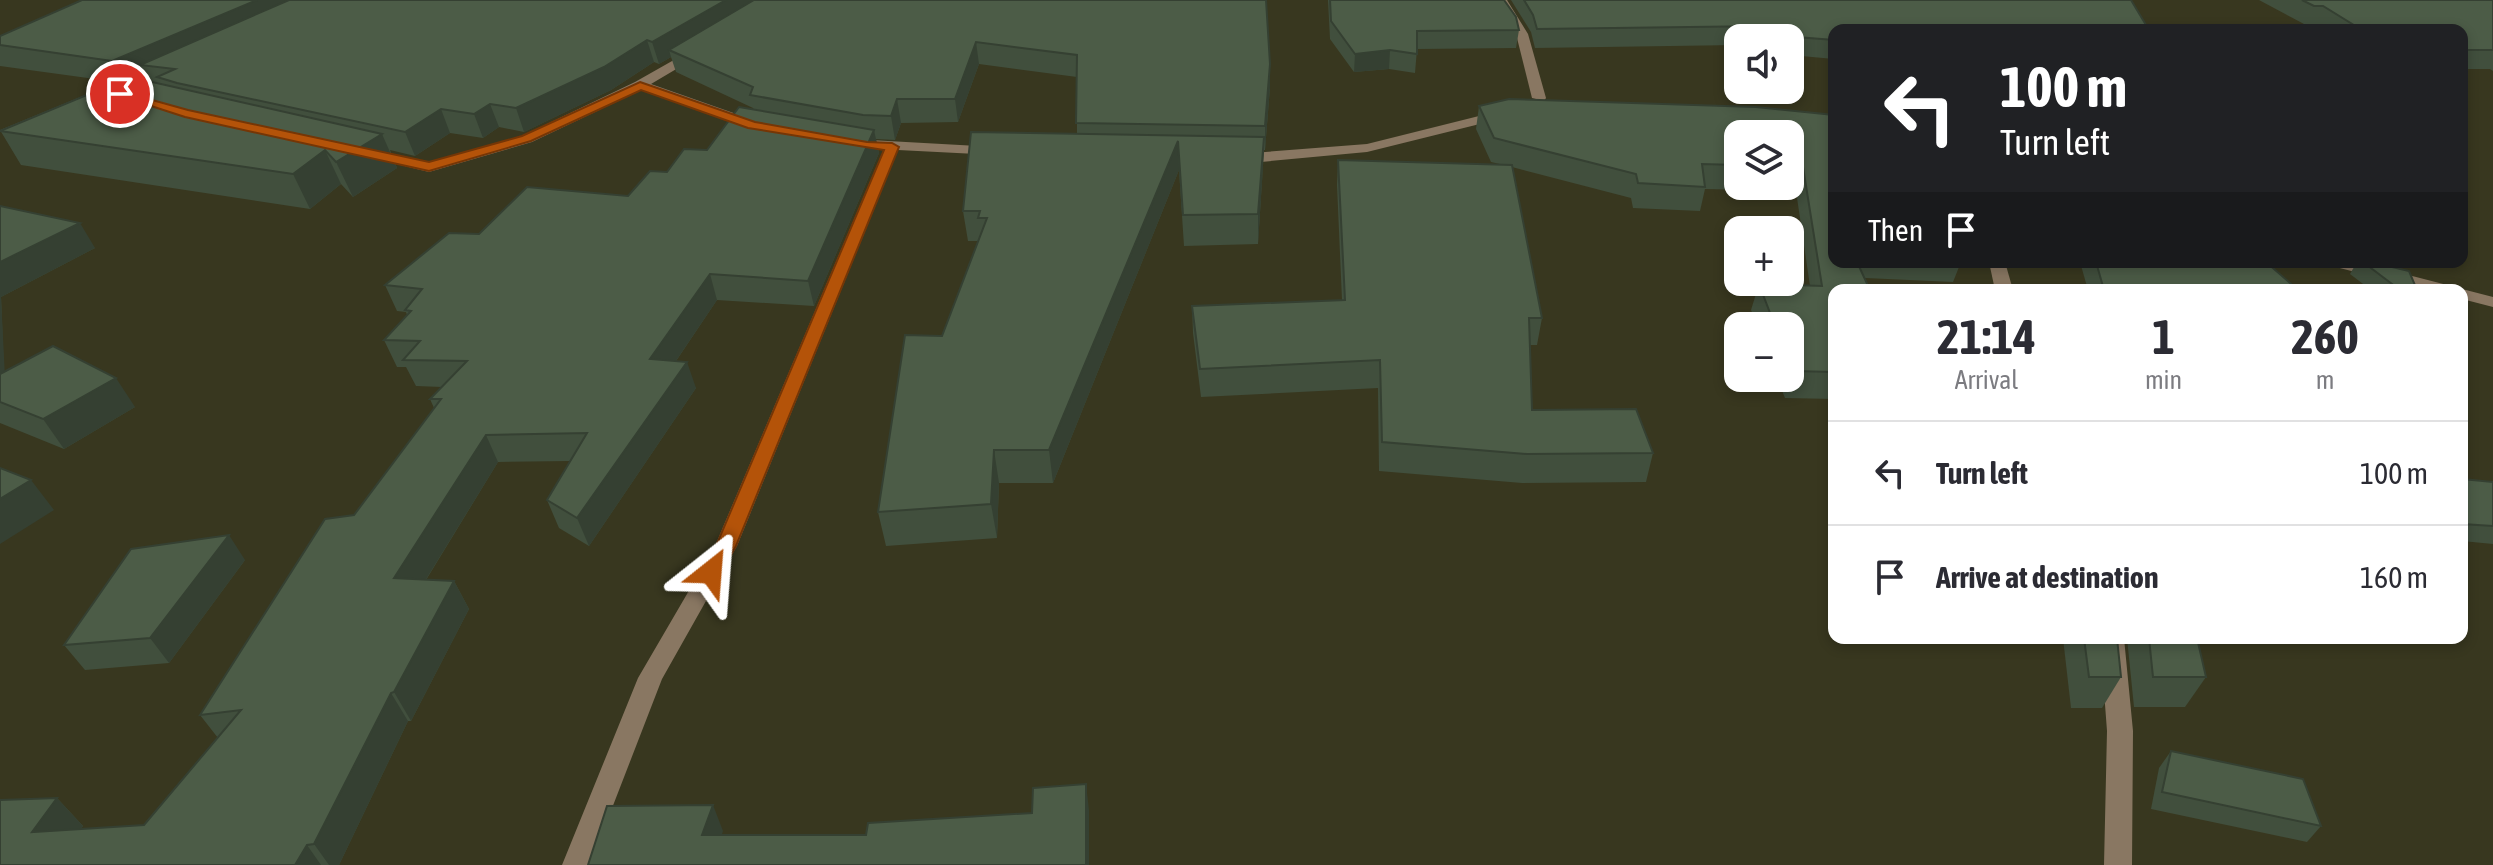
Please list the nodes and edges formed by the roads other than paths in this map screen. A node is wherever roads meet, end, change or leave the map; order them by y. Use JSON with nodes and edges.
{"nodes":[{"id":1,"x":1501,"y":0,"type":"edge"},
{"id":2,"x":705,"y":47,"type":"edge"},
{"id":3,"x":640,"y":85,"type":"junction"},
{"id":4,"x":767,"y":128,"type":"edge"},
{"id":5,"x":838,"y":140,"type":"edge"},
{"id":6,"x":892,"y":147,"type":"junction"},
{"id":7,"x":357,"y":151,"type":"edge"},
{"id":8,"x":1011,"y":151,"type":"edge"},
{"id":9,"x":1224,"y":158,"type":"edge"},
{"id":10,"x":2361,"y":268,"type":"edge"},
{"id":11,"x":2422,"y":284,"type":"edge"},
{"id":12,"x":2468,"y":296,"type":"edge"},
{"id":13,"x":2493,"y":302,"type":"edge"},
{"id":14,"x":2113,"y":644,"type":"edge"},
{"id":15,"x":576,"y":865,"type":"edge"},
{"id":16,"x":2118,"y":865,"type":"edge"}],
"edges":[{"from":1,"to":9,"type":"street"},
{"from":2,"to":3,"type":"street"},
{"from":3,"to":4,"type":"street"},
{"from":3,"to":7,"type":"street"},
{"from":5,"to":6,"type":"street"},
{"from":6,"to":8,"type":"street"},
{"from":6,"to":15,"type":"street"},
{"from":10,"to":11,"type":"street"},
{"from":12,"to":13,"type":"street"},
{"from":14,"to":16,"type":"street"}]}
